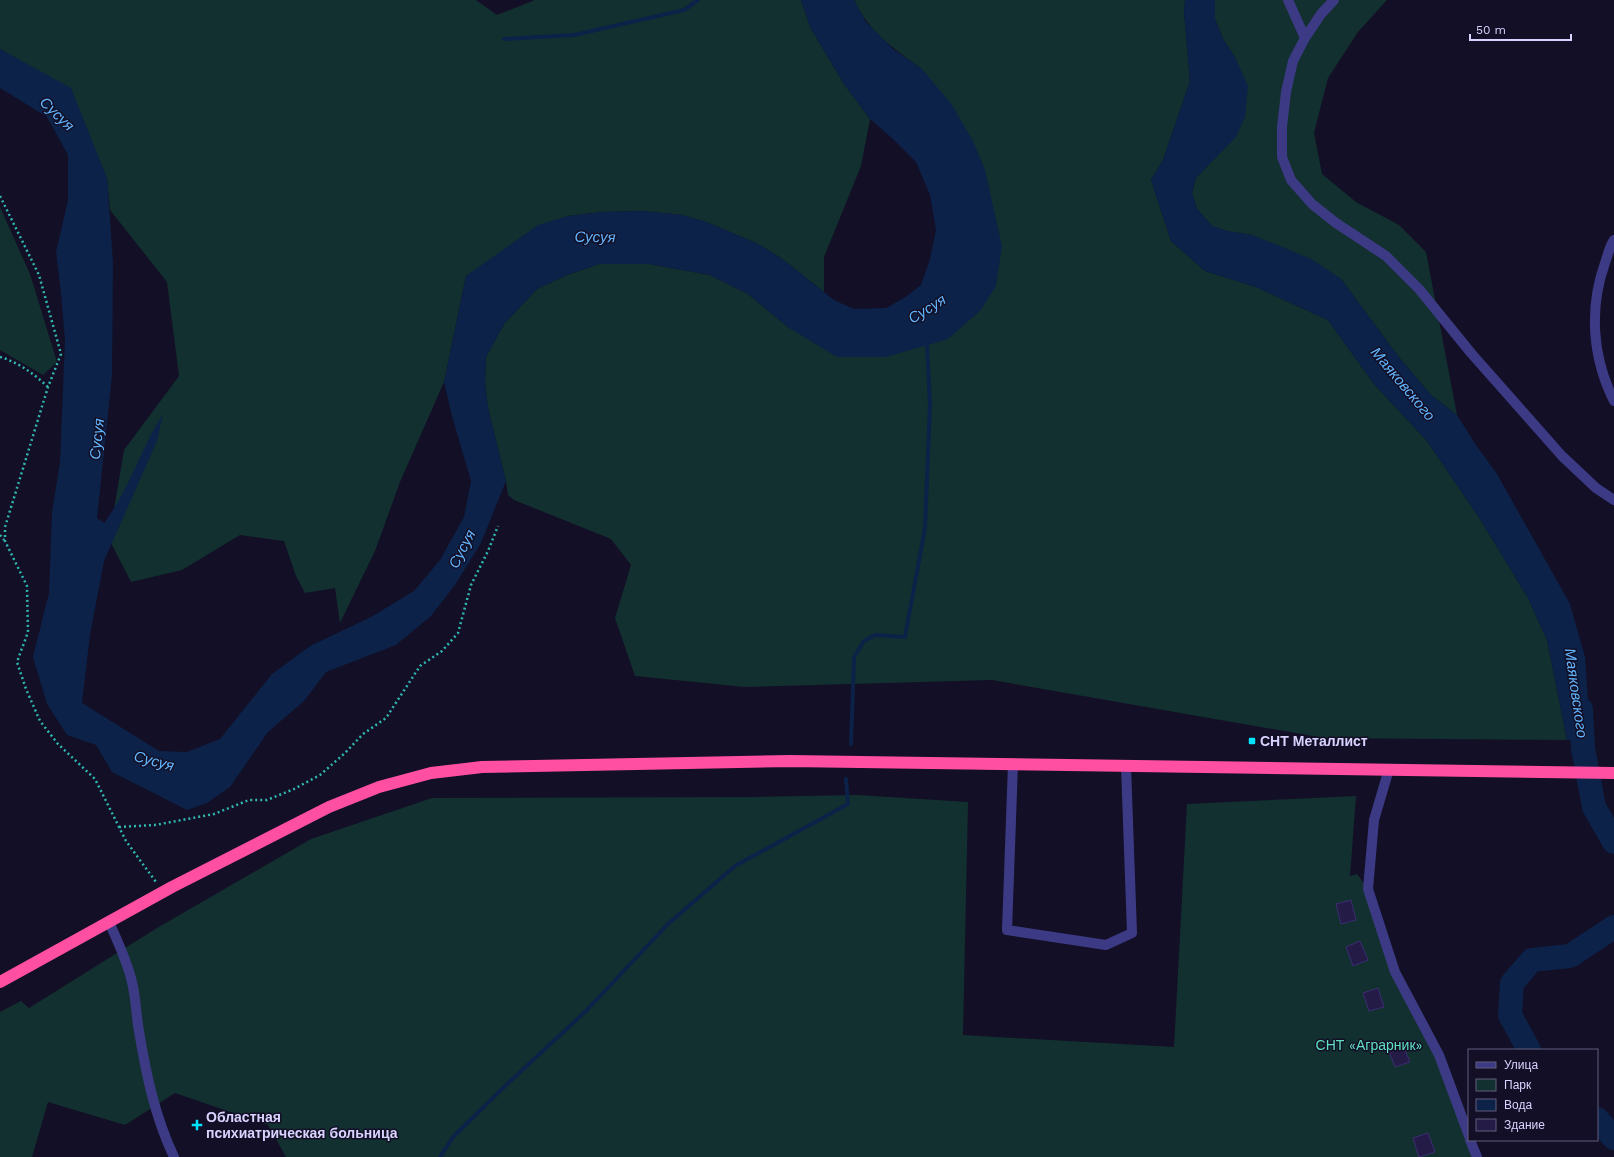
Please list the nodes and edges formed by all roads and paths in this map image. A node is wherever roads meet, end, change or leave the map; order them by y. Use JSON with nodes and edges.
{"nodes":[{"id":1,"x":1288,"y":0,"type":"edge"},
{"id":2,"x":1334,"y":0,"type":"edge"},
{"id":3,"x":1305,"y":38,"type":"junction"},
{"id":4,"x":0,"y":196,"type":"edge"},
{"id":5,"x":1614,"y":240,"type":"edge"},
{"id":6,"x":0,"y":357,"type":"edge"},
{"id":7,"x":48,"y":387,"type":"junction"},
{"id":8,"x":1614,"y":401,"type":"edge"},
{"id":9,"x":1614,"y":500,"type":"edge"},
{"id":10,"x":498,"y":526,"type":"dead end"},
{"id":11,"x":0,"y":535,"type":"edge"},
{"id":12,"x":5,"y":540,"type":"junction"},
{"id":13,"x":1013,"y":764,"type":"junction"},
{"id":14,"x":1126,"y":766,"type":"junction"},
{"id":15,"x":1389,"y":769,"type":"junction"},
{"id":16,"x":1614,"y":773,"type":"edge"},
{"id":17,"x":119,"y":828,"type":"junction"},
{"id":18,"x":163,"y":892,"type":"junction"},
{"id":19,"x":109,"y":922,"type":"junction"},
{"id":20,"x":0,"y":982,"type":"edge"},
{"id":21,"x":1468,"y":1133,"type":"edge"},
{"id":22,"x":1470,"y":1141,"type":"edge"},
{"id":23,"x":174,"y":1157,"type":"edge"},
{"id":24,"x":1477,"y":1157,"type":"edge"}],
"edges":[{"from":1,"to":3,"type":"street"},
{"from":2,"to":3,"type":"street"},
{"from":3,"to":9,"type":"street"},
{"from":4,"to":7,"type":"path"},
{"from":5,"to":8,"type":"street"},
{"from":6,"to":7,"type":"path"},
{"from":7,"to":12,"type":"path"},
{"from":10,"to":17,"type":"path"},
{"from":11,"to":12,"type":"path"},
{"from":12,"to":17,"type":"path"},
{"from":13,"to":14,"type":"highway"},
{"from":13,"to":14,"type":"street"},
{"from":13,"to":18,"type":"highway"},
{"from":14,"to":15,"type":"highway"},
{"from":15,"to":16,"type":"highway"},
{"from":15,"to":21,"type":"street"},
{"from":17,"to":18,"type":"path"},
{"from":18,"to":19,"type":"highway"},
{"from":19,"to":20,"type":"highway"},
{"from":19,"to":23,"type":"street"},
{"from":22,"to":24,"type":"street"}]}
